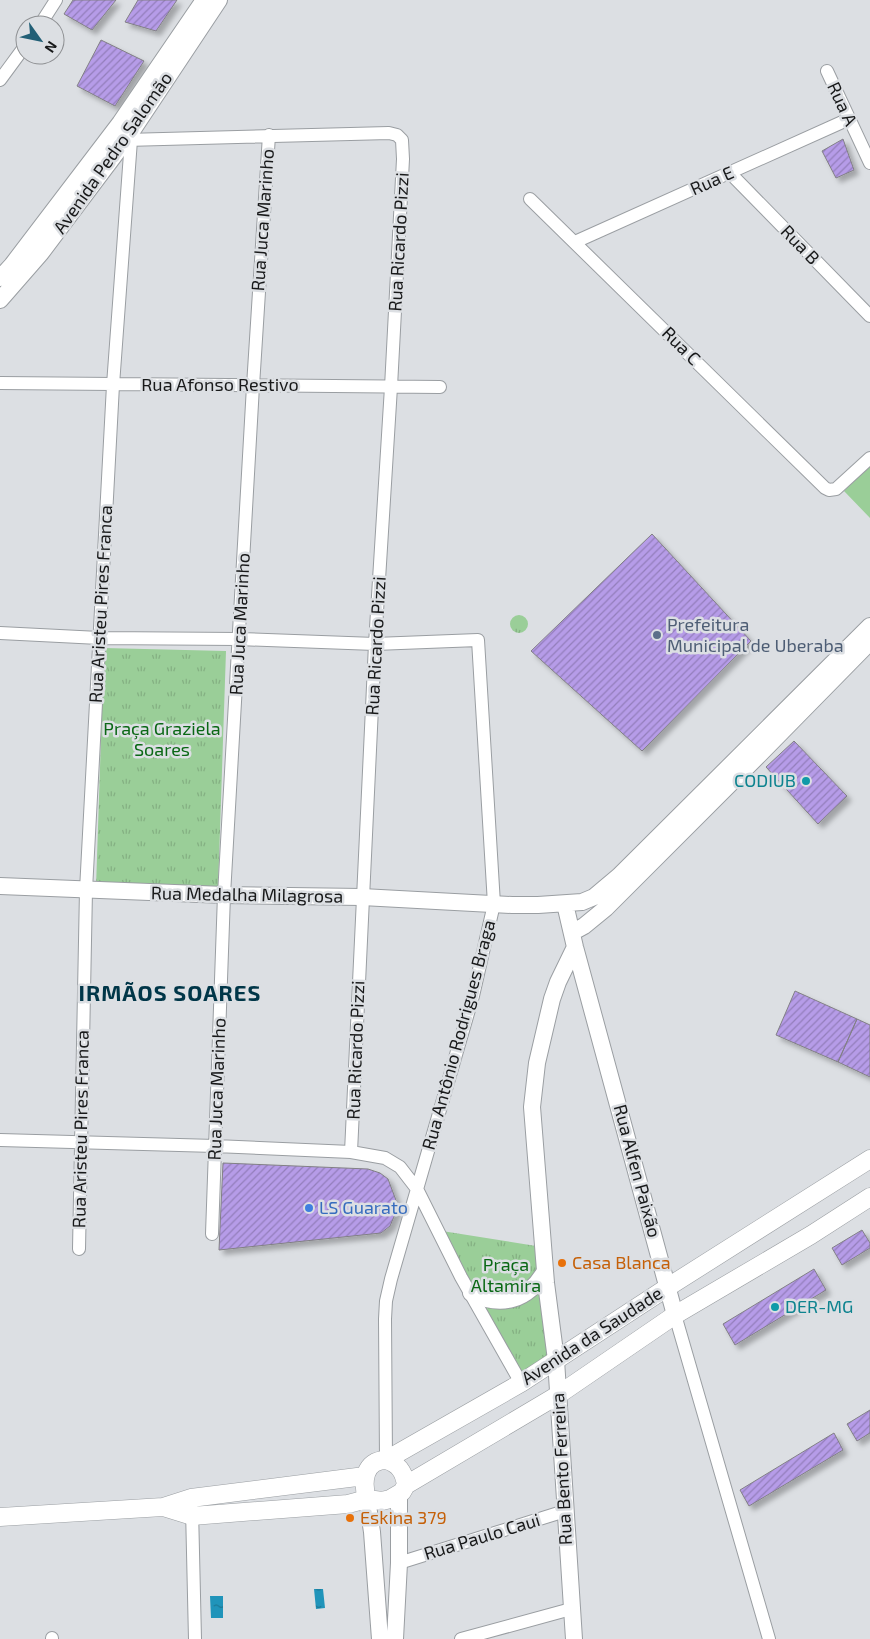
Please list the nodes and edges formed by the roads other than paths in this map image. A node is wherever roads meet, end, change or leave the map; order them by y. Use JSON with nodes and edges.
{"nodes":[{"id":1,"x":56,"y":0,"type":"edge"},
{"id":2,"x":204,"y":0,"type":"edge"},
{"id":3,"x":219,"y":0,"type":"edge"},
{"id":4,"x":46,"y":15,"type":"edge"},
{"id":5,"x":15,"y":60,"type":"edge"},
{"id":6,"x":827,"y":71,"type":"dead end"},
{"id":7,"x":0,"y":80,"type":"edge"},
{"id":8,"x":848,"y":119,"type":"junction"},
{"id":9,"x":269,"y":135,"type":"junction"},
{"id":10,"x":129,"y":140,"type":"junction"},
{"id":11,"x":870,"y":163,"type":"edge"},
{"id":12,"x":730,"y":173,"type":"junction"},
{"id":13,"x":530,"y":199,"type":"dead end"},
{"id":14,"x":575,"y":242,"type":"junction"},
{"id":15,"x":0,"y":278,"type":"edge"},
{"id":16,"x":0,"y":300,"type":"edge"},
{"id":17,"x":870,"y":316,"type":"edge"},
{"id":18,"x":0,"y":384,"type":"edge"},
{"id":19,"x":113,"y":385,"type":"junction"},
{"id":20,"x":252,"y":386,"type":"junction"},
{"id":21,"x":391,"y":387,"type":"junction"},
{"id":22,"x":440,"y":387,"type":"dead end"},
{"id":23,"x":870,"y":458,"type":"edge"},
{"id":24,"x":870,"y":626,"type":"edge"},
{"id":25,"x":0,"y":633,"type":"edge"},
{"id":26,"x":99,"y":638,"type":"junction"},
{"id":27,"x":239,"y":639,"type":"junction"},
{"id":28,"x":870,"y":642,"type":"edge"},
{"id":29,"x":375,"y":644,"type":"junction"},
{"id":30,"x":0,"y":886,"type":"edge"},
{"id":31,"x":86,"y":890,"type":"junction"},
{"id":32,"x":224,"y":895,"type":"junction"},
{"id":33,"x":362,"y":897,"type":"junction"},
{"id":34,"x":494,"y":904,"type":"junction"},
{"id":35,"x":565,"y":904,"type":"junction"},
{"id":36,"x":574,"y":940,"type":"junction"},
{"id":37,"x":0,"y":1140,"type":"edge"},
{"id":38,"x":81,"y":1142,"type":"junction"},
{"id":39,"x":215,"y":1146,"type":"junction"},
{"id":40,"x":352,"y":1152,"type":"junction"},
{"id":41,"x":870,"y":1158,"type":"edge"},
{"id":42,"x":417,"y":1189,"type":"junction"},
{"id":43,"x":870,"y":1197,"type":"edge"},
{"id":44,"x":212,"y":1234,"type":"dead end"},
{"id":45,"x":79,"y":1249,"type":"dead end"},
{"id":46,"x":545,"y":1271,"type":"junction"},
{"id":47,"x":668,"y":1287,"type":"junction"},
{"id":48,"x":471,"y":1293,"type":"junction"},
{"id":49,"x":676,"y":1315,"type":"junction"},
{"id":50,"x":556,"y":1360,"type":"junction"},
{"id":51,"x":521,"y":1383,"type":"junction"},
{"id":52,"x":558,"y":1395,"type":"junction"},
{"id":53,"x":386,"y":1460,"type":"junction"},
{"id":54,"x":365,"y":1476,"type":"junction"},
{"id":55,"x":402,"y":1490,"type":"junction"},
{"id":56,"x":191,"y":1498,"type":"junction"},
{"id":57,"x":367,"y":1499,"type":"junction"},
{"id":58,"x":163,"y":1507,"type":"junction"},
{"id":59,"x":565,"y":1511,"type":"junction"},
{"id":60,"x":192,"y":1516,"type":"junction"},
{"id":61,"x":0,"y":1517,"type":"edge"},
{"id":62,"x":398,"y":1527,"type":"junction"},
{"id":63,"x":372,"y":1532,"type":"junction"},
{"id":64,"x":399,"y":1563,"type":"junction"},
{"id":65,"x":571,"y":1609,"type":"junction"},
{"id":66,"x":195,"y":1639,"type":"edge"},
{"id":67,"x":380,"y":1639,"type":"edge"},
{"id":68,"x":395,"y":1639,"type":"edge"},
{"id":69,"x":461,"y":1639,"type":"edge"},
{"id":70,"x":574,"y":1639,"type":"edge"},
{"id":71,"x":768,"y":1639,"type":"edge"}],
"edges":[{"from":1,"to":4,"type":"street"},
{"from":2,"to":15,"type":"street","name":"Avenida Pedro Salomão"},
{"from":3,"to":10,"type":"street","name":"Avenida Pedro Salomão"},
{"from":5,"to":7,"type":"street"},
{"from":6,"to":8,"type":"street","name":"Rua A"},
{"from":8,"to":11,"type":"street","name":"Rua A"},
{"from":8,"to":12,"type":"street","name":"Rua E"},
{"from":9,"to":10,"type":"street"},
{"from":9,"to":20,"type":"street","name":"Rua Juca Marinho"},
{"from":9,"to":21,"type":"street","name":"Rua Ricardo Pizzi"},
{"from":10,"to":16,"type":"street","name":"Avenida Pedro Salomão"},
{"from":10,"to":19,"type":"street","name":"Rua Aristeu Pires Franca"},
{"from":12,"to":14,"type":"street","name":"Rua E"},
{"from":12,"to":17,"type":"street","name":"Rua B"},
{"from":13,"to":14,"type":"street","name":"Rua C"},
{"from":14,"to":23,"type":"street","name":"Rua C"},
{"from":18,"to":19,"type":"street","name":"Rua Afonso Restivo"},
{"from":19,"to":20,"type":"street","name":"Rua Afonso Restivo"},
{"from":19,"to":26,"type":"street","name":"Rua Aristeu Pires Franca"},
{"from":20,"to":21,"type":"street","name":"Rua Afonso Restivo"},
{"from":20,"to":27,"type":"street","name":"Rua Juca Marinho"},
{"from":21,"to":22,"type":"street","name":"Rua Afonso Restivo"},
{"from":21,"to":29,"type":"street","name":"Rua Ricardo Pizzi"},
{"from":24,"to":35,"type":"street","name":"Rua Medalha Milagrosa"},
{"from":25,"to":26,"type":"street"},
{"from":26,"to":27,"type":"street"},
{"from":26,"to":31,"type":"street","name":"Rua Aristeu Pires Franca"},
{"from":27,"to":29,"type":"street"},
{"from":27,"to":32,"type":"street","name":"Rua Juca Marinho"},
{"from":28,"to":36,"type":"street"},
{"from":29,"to":33,"type":"street","name":"Rua Ricardo Pizzi"},
{"from":29,"to":34,"type":"street","name":"Rua Antônio Rodrigues Braga"},
{"from":30,"to":31,"type":"street","name":"Rua Medalha Milagrosa"},
{"from":31,"to":32,"type":"street","name":"Rua Medalha Milagrosa"},
{"from":31,"to":38,"type":"street","name":"Rua Aristeu Pires Franca"},
{"from":32,"to":33,"type":"street","name":"Rua Medalha Milagrosa"},
{"from":32,"to":39,"type":"street","name":"Rua Juca Marinho"},
{"from":33,"to":34,"type":"street","name":"Rua Medalha Milagrosa"},
{"from":33,"to":40,"type":"street","name":"Rua Ricardo Pizzi"},
{"from":34,"to":35,"type":"street","name":"Rua Medalha Milagrosa"},
{"from":34,"to":42,"type":"street","name":"Rua Antônio Rodrigues Braga"},
{"from":35,"to":36,"type":"street","name":"Rua Alfen Paixão"},
{"from":36,"to":46,"type":"street","name":"Rua Bento Ferreira"},
{"from":36,"to":47,"type":"street","name":"Rua Alfen Paixão"},
{"from":37,"to":38,"type":"street"},
{"from":38,"to":39,"type":"street"},
{"from":38,"to":45,"type":"street","name":"Rua Aristeu Pires Franca"},
{"from":39,"to":40,"type":"street"},
{"from":39,"to":44,"type":"street","name":"Rua Juca Marinho"},
{"from":40,"to":42,"type":"street"},
{"from":41,"to":47,"type":"main road","name":"Avenida da Saudade"},
{"from":42,"to":48,"type":"street"},
{"from":42,"to":53,"type":"street","name":"Rua Antônio Rodrigues Braga"},
{"from":43,"to":49,"type":"main road","name":"Avenida da Saudade"},
{"from":46,"to":48,"type":"street"},
{"from":46,"to":50,"type":"street","name":"Rua Bento Ferreira"},
{"from":47,"to":49,"type":"street","name":"Rua Alfen Paixão"},
{"from":47,"to":50,"type":"main road","name":"Avenida da Saudade"},
{"from":48,"to":51,"type":"street"},
{"from":49,"to":52,"type":"main road","name":"Avenida da Saudade"},
{"from":49,"to":71,"type":"street","name":"Rua Alfen Paixão"},
{"from":50,"to":51,"type":"main road","name":"Avenida da Saudade"},
{"from":50,"to":52,"type":"street","name":"Rua Bento Ferreira"},
{"from":51,"to":53,"type":"main road","name":"Avenida da Saudade"},
{"from":52,"to":55,"type":"main road","name":"Avenida da Saudade"},
{"from":52,"to":59,"type":"street","name":"Rua Bento Ferreira"},
{"from":53,"to":54,"type":"main road","name":"Avenida da Saudade"},
{"from":53,"to":55,"type":"main road"},
{"from":54,"to":56,"type":"main road"},
{"from":54,"to":57,"type":"main road"},
{"from":55,"to":57,"type":"main road","name":"Avenida da Saudade"},
{"from":55,"to":62,"type":"street"},
{"from":56,"to":58,"type":"main road"},
{"from":56,"to":60,"type":"street"},
{"from":57,"to":60,"type":"main road","name":"Avenida da Saudade"},
{"from":57,"to":63,"type":"street"},
{"from":58,"to":60,"type":"main road"},
{"from":58,"to":61,"type":"main road"},
{"from":59,"to":64,"type":"street","name":"Rua Paulo Caui"},
{"from":59,"to":65,"type":"street","name":"Rua Bento Ferreira"},
{"from":60,"to":66,"type":"street"},
{"from":62,"to":63,"type":"street"},
{"from":62,"to":64,"type":"street"},
{"from":63,"to":67,"type":"street"},
{"from":64,"to":68,"type":"street"},
{"from":65,"to":69,"type":"street"},
{"from":65,"to":70,"type":"street","name":"Rua Bento Ferreira"}]}
